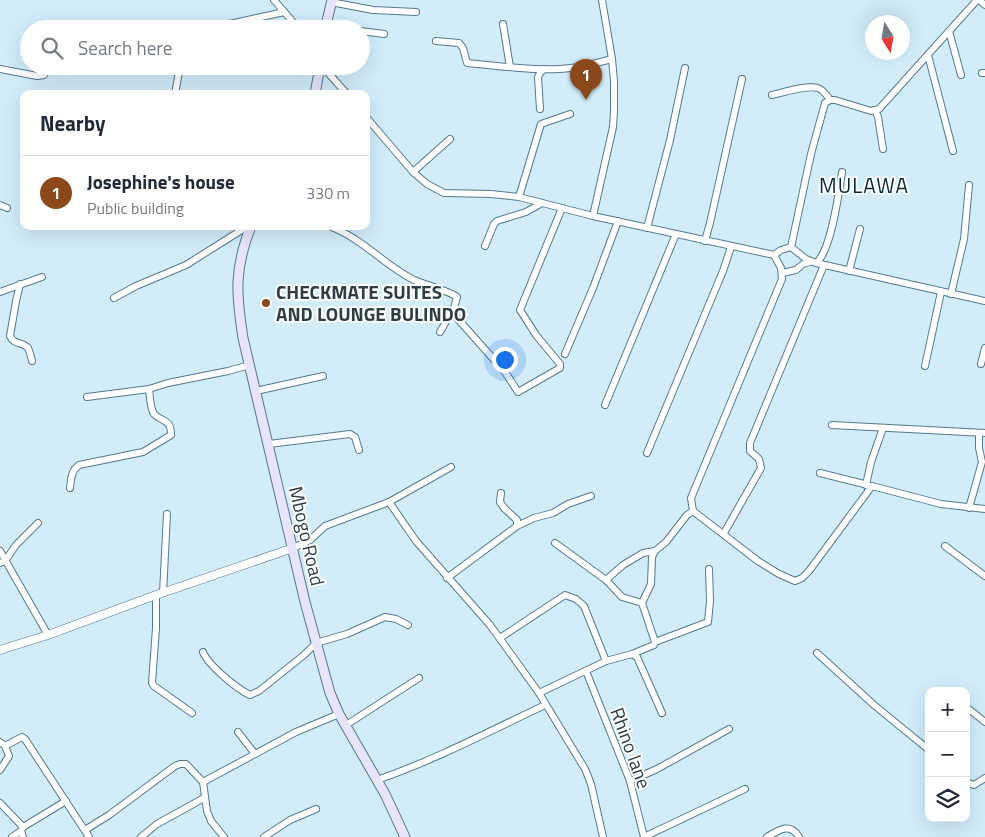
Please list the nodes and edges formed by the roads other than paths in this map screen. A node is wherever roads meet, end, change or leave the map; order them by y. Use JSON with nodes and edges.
{"nodes":[{"id":1,"x":274,"y":0,"type":"edge"},
{"id":2,"x":602,"y":0,"type":"edge"},
{"id":3,"x":978,"y":0,"type":"edge"},
{"id":4,"x":331,"y":1,"type":"edge"},
{"id":5,"x":985,"y":5,"type":"edge"},
{"id":6,"x":284,"y":12,"type":"junction"},
{"id":7,"x":416,"y":12,"type":"dead end"},
{"id":8,"x":248,"y":20,"type":"edge"},
{"id":9,"x":291,"y":20,"type":"edge"},
{"id":10,"x":327,"y":20,"type":"edge"},
{"id":11,"x":503,"y":24,"type":"dead end"},
{"id":12,"x":949,"y":31,"type":"junction"},
{"id":13,"x":370,"y":32,"type":"edge"},
{"id":14,"x":384,"y":34,"type":"dead end"},
{"id":15,"x":436,"y":41,"type":"dead end"},
{"id":16,"x":928,"y":55,"type":"junction"},
{"id":17,"x":612,"y":59,"type":"junction"},
{"id":18,"x":510,"y":67,"type":"junction"},
{"id":19,"x":685,"y":68,"type":"dead end"},
{"id":20,"x":0,"y":69,"type":"edge"},
{"id":21,"x":544,"y":69,"type":"junction"},
{"id":22,"x":20,"y":73,"type":"edge"},
{"id":23,"x":178,"y":75,"type":"edge"},
{"id":24,"x":319,"y":75,"type":"edge"},
{"id":25,"x":329,"y":75,"type":"edge"},
{"id":26,"x":961,"y":75,"type":"dead end"},
{"id":27,"x":742,"y":79,"type":"dead end"},
{"id":28,"x":176,"y":90,"type":"edge"},
{"id":29,"x":316,"y":90,"type":"edge"},
{"id":30,"x":343,"y":90,"type":"edge"},
{"id":31,"x":772,"y":95,"type":"dead end"},
{"id":32,"x":830,"y":100,"type":"junction"},
{"id":33,"x":540,"y":109,"type":"dead end"},
{"id":34,"x":875,"y":110,"type":"junction"},
{"id":35,"x":570,"y":114,"type":"dead end"},
{"id":36,"x":370,"y":122,"type":"edge"},
{"id":37,"x":450,"y":139,"type":"dead end"},
{"id":38,"x":883,"y":149,"type":"dead end"},
{"id":39,"x":954,"y":151,"type":"dead end"},
{"id":40,"x":414,"y":172,"type":"junction"},
{"id":41,"x":842,"y":172,"type":"dead end"},
{"id":42,"x":969,"y":185,"type":"dead end"},
{"id":43,"x":519,"y":198,"type":"junction"},
{"id":44,"x":542,"y":203,"type":"junction"},
{"id":45,"x":0,"y":205,"type":"edge"},
{"id":46,"x":7,"y":208,"type":"dead end"},
{"id":47,"x":562,"y":208,"type":"junction"},
{"id":48,"x":593,"y":216,"type":"junction"},
{"id":49,"x":618,"y":221,"type":"junction"},
{"id":50,"x":647,"y":228,"type":"junction"},
{"id":51,"x":860,"y":229,"type":"dead end"},
{"id":52,"x":243,"y":230,"type":"edge"},
{"id":53,"x":249,"y":230,"type":"edge"},
{"id":54,"x":338,"y":230,"type":"edge"},
{"id":55,"x":676,"y":234,"type":"junction"},
{"id":56,"x":705,"y":240,"type":"junction"},
{"id":57,"x":485,"y":246,"type":"dead end"},
{"id":58,"x":731,"y":246,"type":"junction"},
{"id":59,"x":791,"y":247,"type":"junction"},
{"id":60,"x":774,"y":255,"type":"junction"},
{"id":61,"x":814,"y":262,"type":"junction"},
{"id":62,"x":824,"y":265,"type":"junction"},
{"id":63,"x":849,"y":271,"type":"junction"},
{"id":64,"x":782,"y":273,"type":"junction"},
{"id":65,"x":42,"y":277,"type":"dead end"},
{"id":66,"x":20,"y":284,"type":"junction"},
{"id":67,"x":0,"y":292,"type":"edge"},
{"id":68,"x":941,"y":292,"type":"junction"},
{"id":69,"x":951,"y":294,"type":"junction"},
{"id":70,"x":114,"y":298,"type":"dead end"},
{"id":71,"x":985,"y":301,"type":"edge"},
{"id":72,"x":454,"y":308,"type":"junction"},
{"id":73,"x":440,"y":332,"type":"dead end"},
{"id":74,"x":985,"y":348,"type":"edge"},
{"id":75,"x":565,"y":354,"type":"dead end"},
{"id":76,"x":32,"y":361,"type":"dead end"},
{"id":77,"x":981,"y":364,"type":"dead end"},
{"id":78,"x":250,"y":366,"type":"junction"},
{"id":79,"x":925,"y":366,"type":"dead end"},
{"id":80,"x":323,"y":376,"type":"dead end"},
{"id":81,"x":149,"y":389,"type":"junction"},
{"id":82,"x":256,"y":391,"type":"junction"},
{"id":83,"x":87,"y":397,"type":"dead end"},
{"id":84,"x":605,"y":405,"type":"dead end"},
{"id":85,"x":832,"y":425,"type":"dead end"},
{"id":86,"x":883,"y":428,"type":"junction"},
{"id":87,"x":982,"y":433,"type":"edge"},
{"id":88,"x":269,"y":444,"type":"junction"},
{"id":89,"x":359,"y":450,"type":"dead end"},
{"id":90,"x":647,"y":453,"type":"dead end"},
{"id":91,"x":451,"y":467,"type":"dead end"},
{"id":92,"x":820,"y":473,"type":"dead end"},
{"id":93,"x":869,"y":485,"type":"junction"},
{"id":94,"x":70,"y":488,"type":"dead end"},
{"id":95,"x":501,"y":493,"type":"dead end"},
{"id":96,"x":591,"y":496,"type":"dead end"},
{"id":97,"x":389,"y":502,"type":"junction"},
{"id":98,"x":968,"y":508,"type":"junction"},
{"id":99,"x":985,"y":510,"type":"edge"},
{"id":100,"x":693,"y":511,"type":"junction"},
{"id":101,"x":166,"y":514,"type":"dead end"},
{"id":102,"x":38,"y":523,"type":"dead end"},
{"id":103,"x":517,"y":526,"type":"junction"},
{"id":104,"x":724,"y":534,"type":"junction"},
{"id":105,"x":555,"y":543,"type":"dead end"},
{"id":106,"x":945,"y":546,"type":"dead end"},
{"id":107,"x":294,"y":548,"type":"junction"},
{"id":108,"x":0,"y":551,"type":"edge"},
{"id":109,"x":655,"y":551,"type":"junction"},
{"id":110,"x":3,"y":562,"type":"edge"},
{"id":111,"x":709,"y":569,"type":"dead end"},
{"id":112,"x":985,"y":576,"type":"edge"},
{"id":113,"x":447,"y":578,"type":"junction"},
{"id":114,"x":606,"y":580,"type":"junction"},
{"id":115,"x":160,"y":594,"type":"junction"},
{"id":116,"x":642,"y":603,"type":"junction"},
{"id":117,"x":408,"y":625,"type":"dead end"},
{"id":118,"x":48,"y":635,"type":"junction"},
{"id":119,"x":500,"y":638,"type":"junction"},
{"id":120,"x":656,"y":642,"type":"junction"},
{"id":121,"x":316,"y":644,"type":"junction"},
{"id":122,"x":0,"y":650,"type":"edge"},
{"id":123,"x":203,"y":652,"type":"dead end"},
{"id":124,"x":817,"y":653,"type":"dead end"},
{"id":125,"x":632,"y":654,"type":"junction"},
{"id":126,"x":606,"y":661,"type":"junction"},
{"id":127,"x":586,"y":671,"type":"junction"},
{"id":128,"x":419,"y":678,"type":"dead end"},
{"id":129,"x":539,"y":693,"type":"junction"},
{"id":130,"x":545,"y":704,"type":"junction"},
{"id":131,"x":970,"y":710,"type":"dead end"},
{"id":132,"x":662,"y":713,"type":"dead end"},
{"id":133,"x":192,"y":714,"type":"dead end"},
{"id":134,"x":339,"y":714,"type":"junction"},
{"id":135,"x":985,"y":722,"type":"edge"},
{"id":136,"x":346,"y":725,"type":"junction"},
{"id":137,"x":728,"y":729,"type":"dead end"},
{"id":138,"x":238,"y":732,"type":"dead end"},
{"id":139,"x":3,"y":744,"type":"edge"},
{"id":140,"x":925,"y":747,"type":"edge"},
{"id":141,"x":255,"y":754,"type":"junction"},
{"id":142,"x":0,"y":770,"type":"edge"},
{"id":143,"x":985,"y":778,"type":"edge"},
{"id":144,"x":377,"y":780,"type":"junction"},
{"id":145,"x":630,"y":781,"type":"junction"},
{"id":146,"x":203,"y":782,"type":"junction"},
{"id":147,"x":970,"y":784,"type":"edge"},
{"id":148,"x":744,"y":789,"type":"dead end"},
{"id":149,"x":204,"y":798,"type":"junction"},
{"id":150,"x":66,"y":801,"type":"junction"},
{"id":151,"x":0,"y":804,"type":"edge"},
{"id":152,"x":316,"y":808,"type":"dead end"},
{"id":153,"x":85,"y":830,"type":"junction"},
{"id":154,"x":22,"y":832,"type":"edge"},
{"id":155,"x":401,"y":836,"type":"edge"},
{"id":156,"x":12,"y":837,"type":"edge"},
{"id":157,"x":89,"y":837,"type":"edge"},
{"id":158,"x":141,"y":837,"type":"edge"},
{"id":159,"x":224,"y":837,"type":"edge"},
{"id":160,"x":264,"y":837,"type":"edge"},
{"id":161,"x":603,"y":837,"type":"edge"},
{"id":162,"x":644,"y":837,"type":"edge"},
{"id":163,"x":767,"y":837,"type":"edge"},
{"id":164,"x":799,"y":837,"type":"edge"}],
"edges":[{"from":1,"to":6,"type":"street"},
{"from":2,"to":17,"type":"street"},
{"from":3,"to":5,"type":"street"},
{"from":3,"to":12,"type":"street"},
{"from":4,"to":7,"type":"street"},
{"from":4,"to":10,"type":"main road"},
{"from":6,"to":8,"type":"street"},
{"from":6,"to":9,"type":"street"},
{"from":11,"to":18,"type":"street"},
{"from":12,"to":16,"type":"street"},
{"from":12,"to":26,"type":"street"},
{"from":13,"to":14,"type":"street"},
{"from":15,"to":18,"type":"street"},
{"from":16,"to":34,"type":"street"},
{"from":16,"to":39,"type":"street"},
{"from":17,"to":21,"type":"street"},
{"from":17,"to":48,"type":"street"},
{"from":18,"to":21,"type":"street"},
{"from":19,"to":50,"type":"street"},
{"from":20,"to":22,"type":"street"},
{"from":21,"to":33,"type":"street"},
{"from":23,"to":28,"type":"street"},
{"from":24,"to":29,"type":"main road"},
{"from":25,"to":30,"type":"street"},
{"from":27,"to":56,"type":"street"},
{"from":31,"to":32,"type":"street"},
{"from":32,"to":34,"type":"street"},
{"from":32,"to":59,"type":"street"},
{"from":34,"to":38,"type":"street"},
{"from":35,"to":43,"type":"street"},
{"from":36,"to":40,"type":"street"},
{"from":37,"to":40,"type":"street"},
{"from":40,"to":43,"type":"street"},
{"from":41,"to":61,"type":"street"},
{"from":42,"to":69,"type":"street"},
{"from":43,"to":44,"type":"street"},
{"from":44,"to":47,"type":"street"},
{"from":44,"to":57,"type":"street"},
{"from":45,"to":46,"type":"street"},
{"from":47,"to":48,"type":"street"},
{"from":47,"to":72,"type":"street"},
{"from":48,"to":49,"type":"street"},
{"from":49,"to":50,"type":"street"},
{"from":49,"to":75,"type":"street"},
{"from":50,"to":55,"type":"street"},
{"from":51,"to":63,"type":"street"},
{"from":52,"to":70,"type":"street"},
{"from":53,"to":78,"type":"main road","name":"Mbogo Road"},
{"from":54,"to":72,"type":"street"},
{"from":55,"to":56,"type":"street"},
{"from":55,"to":84,"type":"street"},
{"from":56,"to":58,"type":"street"},
{"from":58,"to":60,"type":"street"},
{"from":58,"to":90,"type":"street"},
{"from":59,"to":60,"type":"street"},
{"from":59,"to":61,"type":"street"},
{"from":60,"to":64,"type":"street"},
{"from":61,"to":62,"type":"street"},
{"from":61,"to":64,"type":"street"},
{"from":62,"to":63,"type":"street"},
{"from":62,"to":104,"type":"street"},
{"from":63,"to":68,"type":"street"},
{"from":64,"to":100,"type":"street"},
{"from":65,"to":66,"type":"street"},
{"from":66,"to":67,"type":"street"},
{"from":66,"to":76,"type":"street"},
{"from":68,"to":69,"type":"street"},
{"from":68,"to":79,"type":"street"},
{"from":69,"to":71,"type":"street"},
{"from":72,"to":73,"type":"street"},
{"from":74,"to":77,"type":"street"},
{"from":78,"to":81,"type":"street"},
{"from":78,"to":82,"type":"main road","name":"Mbogo Road"},
{"from":80,"to":82,"type":"street"},
{"from":81,"to":83,"type":"street"},
{"from":81,"to":94,"type":"street"},
{"from":82,"to":88,"type":"main road","name":"Mbogo Road"},
{"from":85,"to":86,"type":"street"},
{"from":86,"to":87,"type":"street"},
{"from":86,"to":93,"type":"street"},
{"from":87,"to":98,"type":"street"},
{"from":88,"to":89,"type":"street"},
{"from":88,"to":107,"type":"main road","name":"Mbogo Road"},
{"from":91,"to":97,"type":"street"},
{"from":92,"to":93,"type":"street"},
{"from":93,"to":98,"type":"street"},
{"from":93,"to":104,"type":"street"},
{"from":95,"to":103,"type":"street"},
{"from":96,"to":103,"type":"street"},
{"from":97,"to":107,"type":"street"},
{"from":97,"to":113,"type":"street"},
{"from":98,"to":99,"type":"street"},
{"from":100,"to":104,"type":"street"},
{"from":100,"to":109,"type":"street"},
{"from":101,"to":115,"type":"street"},
{"from":102,"to":110,"type":"street"},
{"from":103,"to":113,"type":"street"},
{"from":105,"to":114,"type":"street"},
{"from":106,"to":112,"type":"street"},
{"from":107,"to":115,"type":"street"},
{"from":107,"to":121,"type":"main road","name":"Mbogo Road"},
{"from":108,"to":110,"type":"street"},
{"from":109,"to":114,"type":"street"},
{"from":109,"to":116,"type":"street"},
{"from":110,"to":118,"type":"street"},
{"from":111,"to":120,"type":"street"},
{"from":113,"to":119,"type":"street"},
{"from":114,"to":116,"type":"street"},
{"from":115,"to":118,"type":"street"},
{"from":115,"to":133,"type":"street"},
{"from":116,"to":120,"type":"street"},
{"from":117,"to":121,"type":"street"},
{"from":118,"to":122,"type":"street"},
{"from":119,"to":126,"type":"street"},
{"from":119,"to":129,"type":"street"},
{"from":120,"to":125,"type":"street"},
{"from":121,"to":123,"type":"street"},
{"from":121,"to":134,"type":"main road","name":"Mbogo Road"},
{"from":124,"to":140,"type":"street"},
{"from":125,"to":126,"type":"street"},
{"from":125,"to":132,"type":"street"},
{"from":126,"to":127,"type":"street"},
{"from":127,"to":129,"type":"street"},
{"from":127,"to":145,"type":"street","name":"Rhino lane"},
{"from":128,"to":136,"type":"street"},
{"from":129,"to":130,"type":"street"},
{"from":130,"to":144,"type":"street"},
{"from":130,"to":161,"type":"street"},
{"from":131,"to":135,"type":"street"},
{"from":134,"to":136,"type":"main road","name":"Mbogo Road"},
{"from":134,"to":141,"type":"street"},
{"from":136,"to":144,"type":"main road","name":"Mbogo Road"},
{"from":137,"to":145,"type":"street"},
{"from":138,"to":141,"type":"street"},
{"from":139,"to":142,"type":"street"},
{"from":139,"to":150,"type":"street"},
{"from":141,"to":146,"type":"street"},
{"from":143,"to":147,"type":"street"},
{"from":144,"to":155,"type":"main road","name":"Mbogo Road"},
{"from":145,"to":162,"type":"street","name":"Rhino lane"},
{"from":146,"to":149,"type":"street"},
{"from":146,"to":153,"type":"street"},
{"from":148,"to":162,"type":"street"},
{"from":149,"to":158,"type":"street"},
{"from":149,"to":159,"type":"street"},
{"from":150,"to":153,"type":"street"},
{"from":150,"to":154,"type":"street"},
{"from":151,"to":154,"type":"street"},
{"from":152,"to":160,"type":"street"},
{"from":153,"to":157,"type":"street"},
{"from":154,"to":156,"type":"street"},
{"from":163,"to":164,"type":"street"}]}
